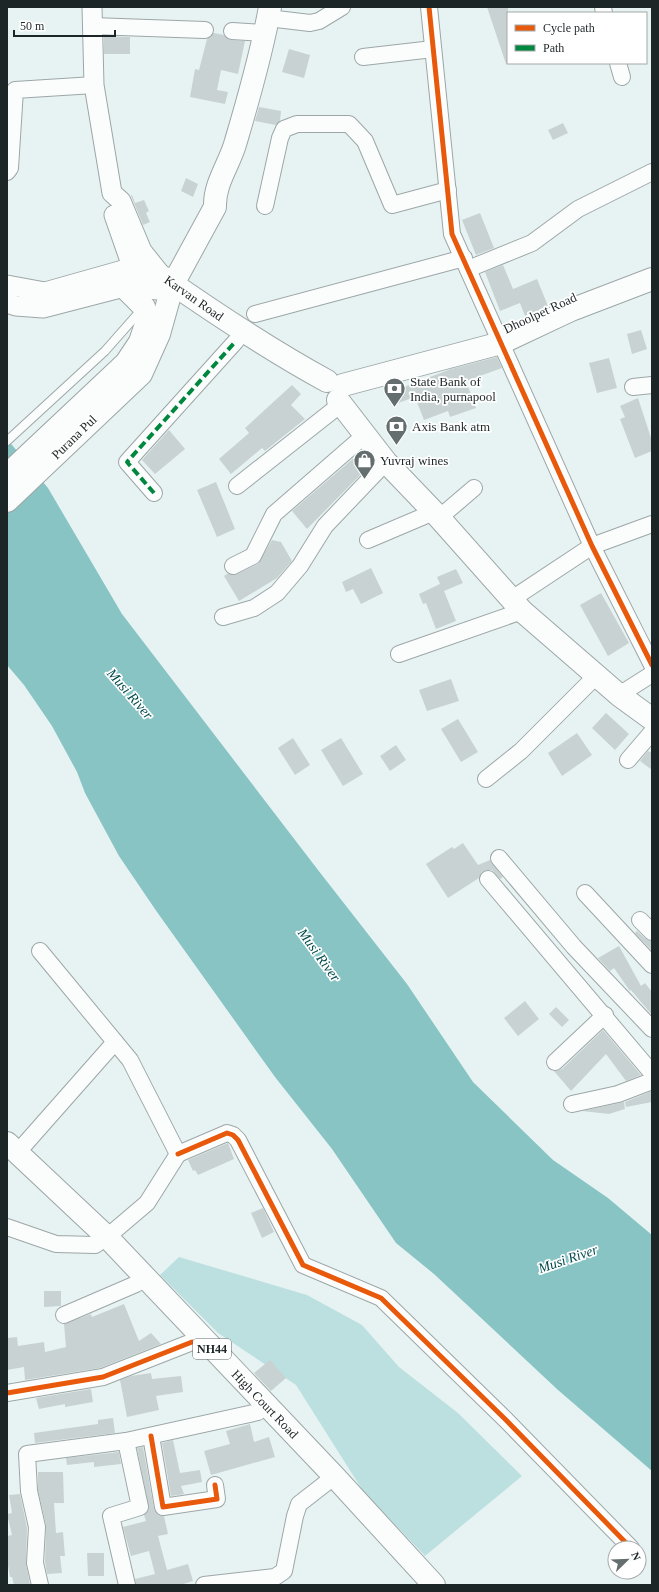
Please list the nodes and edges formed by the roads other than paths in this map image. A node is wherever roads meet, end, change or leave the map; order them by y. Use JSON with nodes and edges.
{"nodes":[{"id":1,"x":92,"y":7,"type":"edge"},
{"id":2,"x":341,"y":7,"type":"edge"},
{"id":3,"x":346,"y":7,"type":"edge"},
{"id":4,"x":429,"y":7,"type":"edge"},
{"id":5,"x":268,"y":19,"type":"edge"},
{"id":6,"x":92,"y":26,"type":"junction"},
{"id":7,"x":205,"y":30,"type":"dead end"},
{"id":8,"x":232,"y":31,"type":"dead end"},
{"id":9,"x":433,"y":49,"type":"junction"},
{"id":10,"x":363,"y":57,"type":"dead end"},
{"id":11,"x":94,"y":85,"type":"junction"},
{"id":12,"x":9,"y":141,"type":"edge"},
{"id":13,"x":7,"y":172,"type":"edge"},
{"id":14,"x":652,"y":172,"type":"edge"},
{"id":15,"x":448,"y":190,"type":"junction"},
{"id":16,"x":112,"y":193,"type":"junction"},
{"id":17,"x":265,"y":206,"type":"dead end"},
{"id":18,"x":466,"y":263,"type":"junction"},
{"id":19,"x":140,"y":270,"type":"junction"},
{"id":20,"x":652,"y":279,"type":"edge"},
{"id":21,"x":7,"y":285,"type":"edge"},
{"id":22,"x":124,"y":287,"type":"junction"},
{"id":23,"x":166,"y":287,"type":"junction"},
{"id":24,"x":7,"y":303,"type":"edge"},
{"id":25,"x":146,"y":313,"type":"junction"},
{"id":26,"x":255,"y":314,"type":"dead end"},
{"id":27,"x":236,"y":341,"type":"junction"},
{"id":28,"x":501,"y":343,"type":"junction"},
{"id":29,"x":134,"y":368,"type":"junction"},
{"id":30,"x":652,"y":385,"type":"edge"},
{"id":31,"x":633,"y":387,"type":"dead end"},
{"id":32,"x":335,"y":393,"type":"junction"},
{"id":33,"x":365,"y":435,"type":"junction"},
{"id":34,"x":7,"y":441,"type":"edge"},
{"id":35,"x":386,"y":462,"type":"junction"},
{"id":36,"x":7,"y":475,"type":"edge"},
{"id":37,"x":237,"y":486,"type":"dead end"},
{"id":38,"x":474,"y":488,"type":"dead end"},
{"id":39,"x":154,"y":492,"type":"dead end"},
{"id":40,"x":7,"y":501,"type":"edge"},
{"id":41,"x":437,"y":515,"type":"junction"},
{"id":42,"x":652,"y":524,"type":"edge"},
{"id":43,"x":368,"y":540,"type":"dead end"},
{"id":44,"x":592,"y":546,"type":"junction"},
{"id":45,"x":233,"y":566,"type":"dead end"},
{"id":46,"x":517,"y":605,"type":"junction"},
{"id":47,"x":223,"y":617,"type":"dead end"},
{"id":48,"x":399,"y":654,"type":"dead end"},
{"id":49,"x":652,"y":665,"type":"edge"},
{"id":50,"x":598,"y":674,"type":"junction"},
{"id":51,"x":652,"y":674,"type":"edge"},
{"id":52,"x":619,"y":695,"type":"junction"},
{"id":53,"x":652,"y":719,"type":"edge"},
{"id":54,"x":652,"y":732,"type":"edge"},
{"id":55,"x":628,"y":760,"type":"dead end"},
{"id":56,"x":486,"y":780,"type":"dead end"},
{"id":57,"x":499,"y":858,"type":"dead end"},
{"id":58,"x":488,"y":879,"type":"dead end"},
{"id":59,"x":585,"y":893,"type":"dead end"},
{"id":60,"x":640,"y":920,"type":"dead end"},
{"id":61,"x":652,"y":932,"type":"edge"},
{"id":62,"x":40,"y":951,"type":"dead end"},
{"id":63,"x":652,"y":965,"type":"edge"},
{"id":64,"x":605,"y":1015,"type":"junction"},
{"id":65,"x":652,"y":1029,"type":"edge"},
{"id":66,"x":114,"y":1042,"type":"junction"},
{"id":67,"x":555,"y":1062,"type":"dead end"},
{"id":68,"x":652,"y":1073,"type":"edge"},
{"id":69,"x":652,"y":1081,"type":"edge"},
{"id":70,"x":572,"y":1104,"type":"dead end"},
{"id":71,"x":10,"y":1152,"type":"edge"},
{"id":72,"x":178,"y":1154,"type":"junction"},
{"id":73,"x":7,"y":1227,"type":"edge"},
{"id":74,"x":101,"y":1241,"type":"junction"},
{"id":75,"x":136,"y":1284,"type":"junction"},
{"id":76,"x":64,"y":1315,"type":"dead end"},
{"id":77,"x":192,"y":1342,"type":"junction"},
{"id":78,"x":7,"y":1394,"type":"edge"},
{"id":79,"x":258,"y":1412,"type":"junction"},
{"id":80,"x":151,"y":1436,"type":"junction"},
{"id":81,"x":126,"y":1441,"type":"junction"},
{"id":82,"x":326,"y":1483,"type":"junction"},
{"id":83,"x":215,"y":1485,"type":"dead end"},
{"id":84,"x":623,"y":1540,"type":"edge"},
{"id":85,"x":40,"y":1585,"type":"edge"},
{"id":86,"x":127,"y":1585,"type":"edge"},
{"id":87,"x":204,"y":1585,"type":"edge"},
{"id":88,"x":420,"y":1585,"type":"edge"},
{"id":89,"x":434,"y":1585,"type":"edge"}],
"edges":[{"from":1,"to":6,"type":"street"},
{"from":2,"to":3,"type":"street"},
{"from":2,"to":5,"type":"street"},
{"from":4,"to":9,"type":"street"},
{"from":5,"to":8,"type":"street"},
{"from":5,"to":23,"type":"main road"},
{"from":6,"to":7,"type":"street"},
{"from":6,"to":11,"type":"street"},
{"from":9,"to":10,"type":"street"},
{"from":9,"to":15,"type":"street"},
{"from":11,"to":12,"type":"street"},
{"from":11,"to":16,"type":"street"},
{"from":12,"to":13,"type":"street"},
{"from":14,"to":18,"type":"street"},
{"from":15,"to":17,"type":"street"},
{"from":15,"to":18,"type":"street"},
{"from":16,"to":19,"type":"street"},
{"from":16,"to":23,"type":"street","name":"Karvan Road"},
{"from":18,"to":26,"type":"street"},
{"from":18,"to":28,"type":"street"},
{"from":19,"to":21,"type":"street"},
{"from":19,"to":23,"type":"street"},
{"from":20,"to":28,"type":"main road","name":"Dhoolpet Road"},
{"from":22,"to":23,"type":"street"},
{"from":22,"to":24,"type":"street"},
{"from":22,"to":25,"type":"main road"},
{"from":23,"to":25,"type":"main road"},
{"from":23,"to":27,"type":"main road"},
{"from":23,"to":29,"type":"main road"},
{"from":23,"to":32,"type":"main road","name":"Karvan Road"},
{"from":25,"to":29,"type":"main road"},
{"from":25,"to":34,"type":"lane"},
{"from":27,"to":32,"type":"main road"},
{"from":27,"to":39,"type":"street"},
{"from":28,"to":32,"type":"main road","name":"Dhoolpet Road"},
{"from":28,"to":44,"type":"street"},
{"from":29,"to":36,"type":"main road","name":"Purana Pul"},
{"from":29,"to":40,"type":"main road","name":"Purana Pul"},
{"from":30,"to":31,"type":"street"},
{"from":32,"to":33,"type":"main road"},
{"from":32,"to":37,"type":"street"},
{"from":33,"to":35,"type":"main road"},
{"from":33,"to":45,"type":"street"},
{"from":35,"to":41,"type":"main road"},
{"from":35,"to":47,"type":"street"},
{"from":38,"to":41,"type":"street"},
{"from":41,"to":43,"type":"street"},
{"from":41,"to":46,"type":"main road"},
{"from":42,"to":44,"type":"street"},
{"from":44,"to":46,"type":"street"},
{"from":44,"to":49,"type":"street"},
{"from":46,"to":48,"type":"street"},
{"from":46,"to":50,"type":"main road"},
{"from":50,"to":52,"type":"main road"},
{"from":50,"to":56,"type":"street"},
{"from":51,"to":52,"type":"street"},
{"from":52,"to":53,"type":"main road"},
{"from":54,"to":55,"type":"street"},
{"from":57,"to":65,"type":"street"},
{"from":58,"to":64,"type":"street"},
{"from":59,"to":63,"type":"street"},
{"from":60,"to":61,"type":"street"},
{"from":62,"to":66,"type":"street"},
{"from":64,"to":67,"type":"street"},
{"from":64,"to":68,"type":"street"},
{"from":66,"to":71,"type":"street"},
{"from":66,"to":72,"type":"street"},
{"from":69,"to":70,"type":"street"},
{"from":71,"to":74,"type":"main road","name":"High Court Road","number":"NH44"},
{"from":72,"to":74,"type":"street"},
{"from":72,"to":84,"type":"street"},
{"from":73,"to":74,"type":"street"},
{"from":74,"to":75,"type":"main road","name":"High Court Road","number":"NH44"},
{"from":74,"to":89,"type":"main road","name":"High Court Road","number":"NH44"},
{"from":75,"to":76,"type":"street"},
{"from":75,"to":77,"type":"main road","name":"High Court Road","number":"NH44"},
{"from":77,"to":78,"type":"street"},
{"from":77,"to":79,"type":"main road","name":"High Court Road","number":"NH44"},
{"from":79,"to":80,"type":"street"},
{"from":79,"to":82,"type":"main road","name":"High Court Road","number":"NH44"},
{"from":80,"to":81,"type":"street"},
{"from":80,"to":83,"type":"street"},
{"from":81,"to":85,"type":"street"},
{"from":81,"to":86,"type":"street"},
{"from":82,"to":87,"type":"street"},
{"from":82,"to":88,"type":"main road","name":"High Court Road","number":"NH44"}]}
